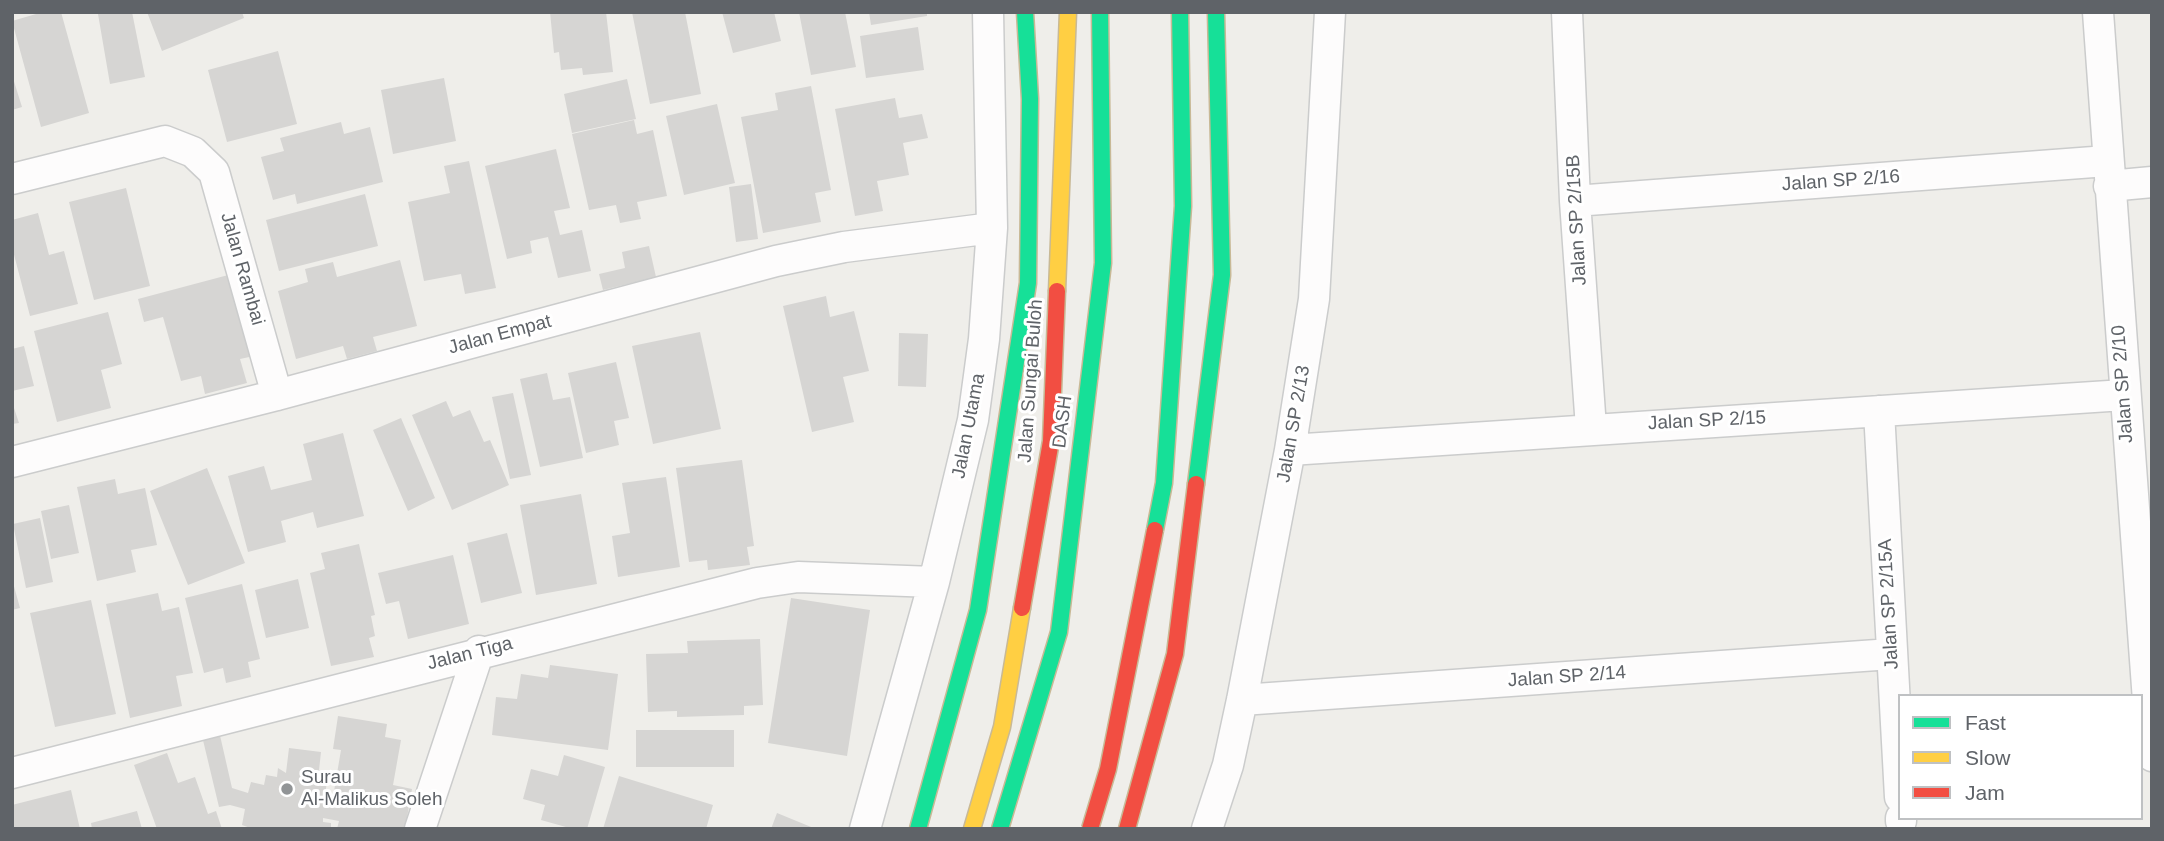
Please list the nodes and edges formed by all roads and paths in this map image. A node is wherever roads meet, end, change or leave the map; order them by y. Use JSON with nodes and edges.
{"nodes":[{"id":1,"x":988,"y":12,"type":"edge"},
{"id":2,"x":1026,"y":12,"type":"edge"},
{"id":3,"x":1068,"y":12,"type":"edge"},
{"id":4,"x":1100,"y":12,"type":"edge"},
{"id":5,"x":1181,"y":12,"type":"edge"},
{"id":6,"x":1216,"y":12,"type":"edge"},
{"id":7,"x":1330,"y":12,"type":"edge"},
{"id":8,"x":1567,"y":12,"type":"edge"},
{"id":9,"x":2098,"y":12,"type":"edge"},
{"id":10,"x":2108,"y":173,"type":"junction"},
{"id":11,"x":12,"y":179,"type":"edge"},
{"id":12,"x":2152,"y":182,"type":"edge"},
{"id":13,"x":1575,"y":201,"type":"junction"},
{"id":14,"x":992,"y":228,"type":"junction"},
{"id":15,"x":277,"y":395,"type":"junction"},
{"id":16,"x":2124,"y":395,"type":"junction"},
{"id":17,"x":1879,"y":411,"type":"junction"},
{"id":18,"x":1591,"y":428,"type":"junction"},
{"id":19,"x":1290,"y":450,"type":"junction"},
{"id":20,"x":12,"y":462,"type":"edge"},
{"id":21,"x":934,"y":582,"type":"junction"},
{"id":22,"x":2147,"y":641,"type":"edge"},
{"id":23,"x":479,"y":651,"type":"junction"},
{"id":24,"x":1891,"y":654,"type":"junction"},
{"id":25,"x":1242,"y":700,"type":"junction"},
{"id":26,"x":2152,"y":756,"type":"edge"},
{"id":27,"x":1898,"y":765,"type":"edge"},
{"id":28,"x":12,"y":773,"type":"edge"},
{"id":29,"x":420,"y":829,"type":"edge"},
{"id":30,"x":865,"y":829,"type":"edge"},
{"id":31,"x":918,"y":829,"type":"edge"},
{"id":32,"x":972,"y":829,"type":"edge"},
{"id":33,"x":1000,"y":829,"type":"edge"},
{"id":34,"x":1090,"y":829,"type":"edge"},
{"id":35,"x":1127,"y":829,"type":"edge"},
{"id":36,"x":1207,"y":829,"type":"edge"}],
"edges":[{"from":1,"to":14,"type":"street","name":"Jalan Utama"},
{"from":2,"to":31,"type":"highway"},
{"from":3,"to":32,"type":"highway","name":"Jalan Sungai Buloh"},
{"from":4,"to":33,"type":"highway","name":"DASH"},
{"from":5,"to":34,"type":"highway","bridge":true},
{"from":6,"to":35,"type":"highway"},
{"from":7,"to":19,"type":"street","name":"Jalan SP 2/13"},
{"from":8,"to":13,"type":"street","name":"Jalan SP 2/15B"},
{"from":9,"to":10,"type":"street","name":"Jalan SP 2/10"},
{"from":10,"to":12,"type":"street","name":"Jalan SP 2/16"},
{"from":10,"to":13,"type":"street","name":"Jalan SP 2/16"},
{"from":10,"to":16,"type":"street","name":"Jalan SP 2/10"},
{"from":11,"to":15,"type":"street","name":"Jalan Rambai"},
{"from":13,"to":18,"type":"street","name":"Jalan SP 2/15B"},
{"from":14,"to":15,"type":"street","name":"Jalan Empat"},
{"from":14,"to":21,"type":"street","name":"Jalan Utama"},
{"from":15,"to":20,"type":"street","name":"Jalan Empat"},
{"from":16,"to":17,"type":"street","name":"Jalan SP 2/15"},
{"from":16,"to":22,"type":"street","name":"Jalan SP 2/10"},
{"from":17,"to":18,"type":"street","name":"Jalan SP 2/15"},
{"from":17,"to":24,"type":"street","name":"Jalan SP 2/15A"},
{"from":18,"to":19,"type":"street","name":"Jalan SP 2/15"},
{"from":19,"to":25,"type":"street","name":"Jalan SP 2/13"},
{"from":21,"to":23,"type":"street","name":"Jalan Tiga"},
{"from":21,"to":30,"type":"street","name":"Jalan Utama"},
{"from":22,"to":26,"type":"street","name":"Jalan SP 2/10"},
{"from":23,"to":28,"type":"street","name":"Jalan Tiga"},
{"from":23,"to":29,"type":"street"},
{"from":24,"to":25,"type":"street","name":"Jalan SP 2/14"},
{"from":24,"to":27,"type":"street","name":"Jalan SP 2/15A"},
{"from":25,"to":36,"type":"street","name":"Jalan SP 2/13"}]}
